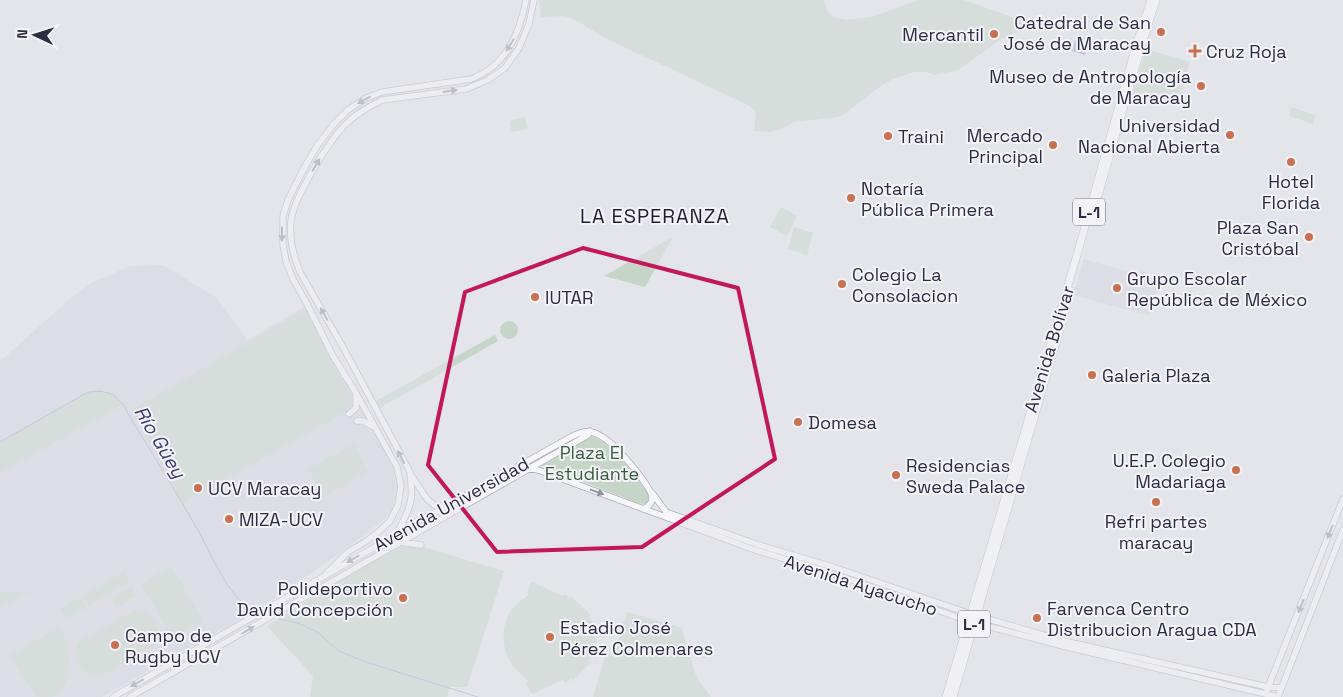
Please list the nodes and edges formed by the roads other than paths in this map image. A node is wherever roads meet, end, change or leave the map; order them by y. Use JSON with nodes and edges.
{"nodes":[{"id":1,"x":526,"y":0,"type":"edge"},
{"id":2,"x":534,"y":0,"type":"edge"},
{"id":3,"x":1151,"y":0,"type":"edge"},
{"id":4,"x":1156,"y":0,"type":"edge"},
{"id":5,"x":356,"y":393,"type":"junction"},
{"id":6,"x":349,"y":414,"type":"dead end"},
{"id":7,"x":357,"y":421,"type":"dead end"},
{"id":8,"x":374,"y":427,"type":"junction"},
{"id":9,"x":590,"y":432,"type":"junction"},
{"id":10,"x":518,"y":466,"type":"junction"},
{"id":11,"x":530,"y":468,"type":"junction"},
{"id":12,"x":410,"y":472,"type":"junction"},
{"id":13,"x":649,"y":489,"type":"junction"},
{"id":14,"x":1343,"y":499,"type":"edge"},
{"id":15,"x":446,"y":507,"type":"junction"},
{"id":16,"x":643,"y":509,"type":"junction"},
{"id":17,"x":666,"y":512,"type":"junction"},
{"id":18,"x":670,"y":519,"type":"junction"},
{"id":19,"x":1343,"y":530,"type":"edge"},
{"id":20,"x":396,"y":535,"type":"junction"},
{"id":21,"x":400,"y":542,"type":"junction"},
{"id":22,"x":421,"y":545,"type":"dead end"},
{"id":23,"x":386,"y":550,"type":"junction"},
{"id":24,"x":326,"y":574,"type":"junction"},
{"id":25,"x":973,"y":619,"type":"junction"},
{"id":26,"x":220,"y":636,"type":"junction"},
{"id":27,"x":224,"y":644,"type":"junction"},
{"id":28,"x":1281,"y":688,"type":"junction"},
{"id":29,"x":1266,"y":693,"type":"edge"},
{"id":30,"x":112,"y":697,"type":"edge"},
{"id":31,"x":130,"y":697,"type":"edge"},
{"id":32,"x":946,"y":697,"type":"edge"},
{"id":33,"x":953,"y":697,"type":"edge"},
{"id":34,"x":1278,"y":697,"type":"edge"}],
"edges":[{"from":1,"to":5,"type":"street","one_way":true},
{"from":12,"to":2,"type":"street","one_way":true},
{"from":3,"to":25,"type":"main road","name":"Avenida Bolívar","number":"L-1"},
{"from":4,"to":25,"type":"main road","name":"Avenida Bolívar","number":"L-1"},
{"from":5,"to":6,"type":"street"},
{"from":5,"to":8,"type":"street"},
{"from":7,"to":8,"type":"street"},
{"from":8,"to":24,"type":"street"},
{"from":9,"to":10,"type":"street","name":"Avenida Universidad"},
{"from":9,"to":11,"type":"street","name":"Avenida Universidad"},
{"from":9,"to":13,"type":"street"},
{"from":10,"to":11,"type":"street","name":"Avenida Ayacucho"},
{"from":10,"to":15,"type":"street","name":"Avenida Universidad"},
{"from":11,"to":16,"type":"street","name":"Avenida Ayacucho","one_way":true},
{"from":11,"to":21,"type":"street","name":"Avenida Universidad"},
{"from":12,"to":15,"type":"street"},
{"from":12,"to":20,"type":"street"},
{"from":13,"to":16,"type":"street"},
{"from":13,"to":17,"type":"street"},
{"from":14,"to":29,"type":"street","one_way":true},
{"from":15,"to":20,"type":"street","name":"Avenida Universidad"},
{"from":16,"to":18,"type":"street","name":"Avenida Ayacucho"},
{"from":17,"to":18,"type":"street"},
{"from":17,"to":25,"type":"street","name":"Avenida Ayacucho"},
{"from":18,"to":25,"type":"street","name":"Avenida Ayacucho"},
{"from":19,"to":28,"type":"street"},
{"from":20,"to":23,"type":"street"},
{"from":20,"to":24,"type":"street","name":"Avenida Universidad","one_way":true},
{"from":21,"to":22,"type":"street"},
{"from":21,"to":23,"type":"street","name":"Avenida Universidad"},
{"from":27,"to":23,"type":"street","name":"Avenida Universidad","one_way":true},
{"from":24,"to":26,"type":"street","name":"Avenida Universidad"},
{"from":25,"to":29,"type":"street","name":"Avenida Ayacucho"},
{"from":25,"to":32,"type":"main road","name":"Avenida Bolívar","number":"L-1"},
{"from":25,"to":33,"type":"main road","name":"Avenida Bolívar","number":"L-1"},
{"from":26,"to":27,"type":"street"},
{"from":26,"to":30,"type":"street","name":"Avenida Universidad","one_way":true},
{"from":27,"to":31,"type":"street","name":"Avenida Universidad"},
{"from":28,"to":29,"type":"street"},
{"from":28,"to":34,"type":"street"},
{"from":29,"to":34,"type":"street"}]}
